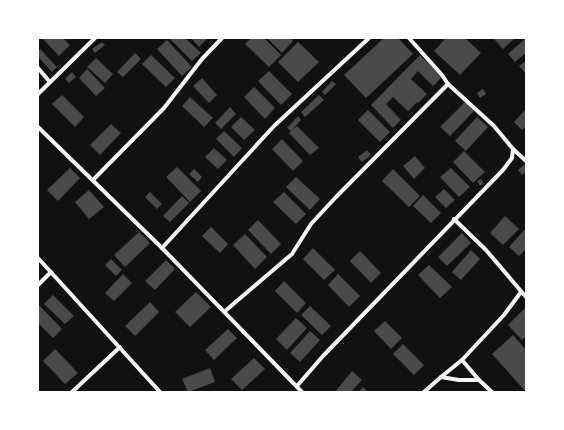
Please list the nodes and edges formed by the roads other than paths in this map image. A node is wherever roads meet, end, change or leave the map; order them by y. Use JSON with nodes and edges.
{"nodes":[{"id":1,"x":95,"y":38,"type":"edge"},
{"id":2,"x":222,"y":38,"type":"edge"},
{"id":3,"x":369,"y":38,"type":"edge"},
{"id":4,"x":409,"y":38,"type":"edge"},
{"id":5,"x":38,"y":68,"type":"edge"},
{"id":6,"x":50,"y":81,"type":"junction"},
{"id":7,"x":448,"y":84,"type":"junction"},
{"id":8,"x":38,"y":94,"type":"edge"},
{"id":9,"x":38,"y":127,"type":"edge"},
{"id":10,"x":513,"y":149,"type":"junction"},
{"id":11,"x":526,"y":161,"type":"edge"},
{"id":12,"x":93,"y":180,"type":"junction"},
{"id":13,"x":454,"y":219,"type":"junction"},
{"id":14,"x":162,"y":248,"type":"junction"},
{"id":15,"x":38,"y":258,"type":"edge"},
{"id":16,"x":51,"y":272,"type":"junction"},
{"id":17,"x":38,"y":285,"type":"edge"},
{"id":18,"x":521,"y":292,"type":"junction"},
{"id":19,"x":526,"y":297,"type":"edge"},
{"id":20,"x":224,"y":312,"type":"junction"},
{"id":21,"x":120,"y":347,"type":"junction"},
{"id":22,"x":462,"y":360,"type":"junction"},
{"id":23,"x":441,"y":377,"type":"junction"},
{"id":24,"x":480,"y":380,"type":"junction"},
{"id":25,"x":297,"y":386,"type":"junction"},
{"id":26,"x":72,"y":392,"type":"edge"},
{"id":27,"x":160,"y":392,"type":"edge"},
{"id":28,"x":302,"y":392,"type":"edge"},
{"id":29,"x":424,"y":392,"type":"edge"},
{"id":30,"x":492,"y":392,"type":"edge"}],
"edges":[{"from":1,"to":6,"type":"street"},
{"from":2,"to":12,"type":"street"},
{"from":3,"to":14,"type":"street"},
{"from":4,"to":7,"type":"street"},
{"from":5,"to":6,"type":"street"},
{"from":6,"to":8,"type":"street"},
{"from":7,"to":10,"type":"street"},
{"from":7,"to":20,"type":"street"},
{"from":9,"to":12,"type":"street"},
{"from":10,"to":11,"type":"street"},
{"from":10,"to":13,"type":"street"},
{"from":12,"to":14,"type":"street"},
{"from":13,"to":18,"type":"street"},
{"from":13,"to":25,"type":"street"},
{"from":14,"to":20,"type":"street"},
{"from":15,"to":16,"type":"street"},
{"from":16,"to":17,"type":"street"},
{"from":16,"to":21,"type":"street"},
{"from":18,"to":19,"type":"street"},
{"from":18,"to":22,"type":"street"},
{"from":20,"to":25,"type":"street"},
{"from":21,"to":26,"type":"street"},
{"from":21,"to":27,"type":"street"},
{"from":22,"to":23,"type":"street"},
{"from":22,"to":24,"type":"street"},
{"from":23,"to":24,"type":"street"},
{"from":23,"to":29,"type":"street"},
{"from":24,"to":30,"type":"street"},
{"from":25,"to":28,"type":"street"}]}
